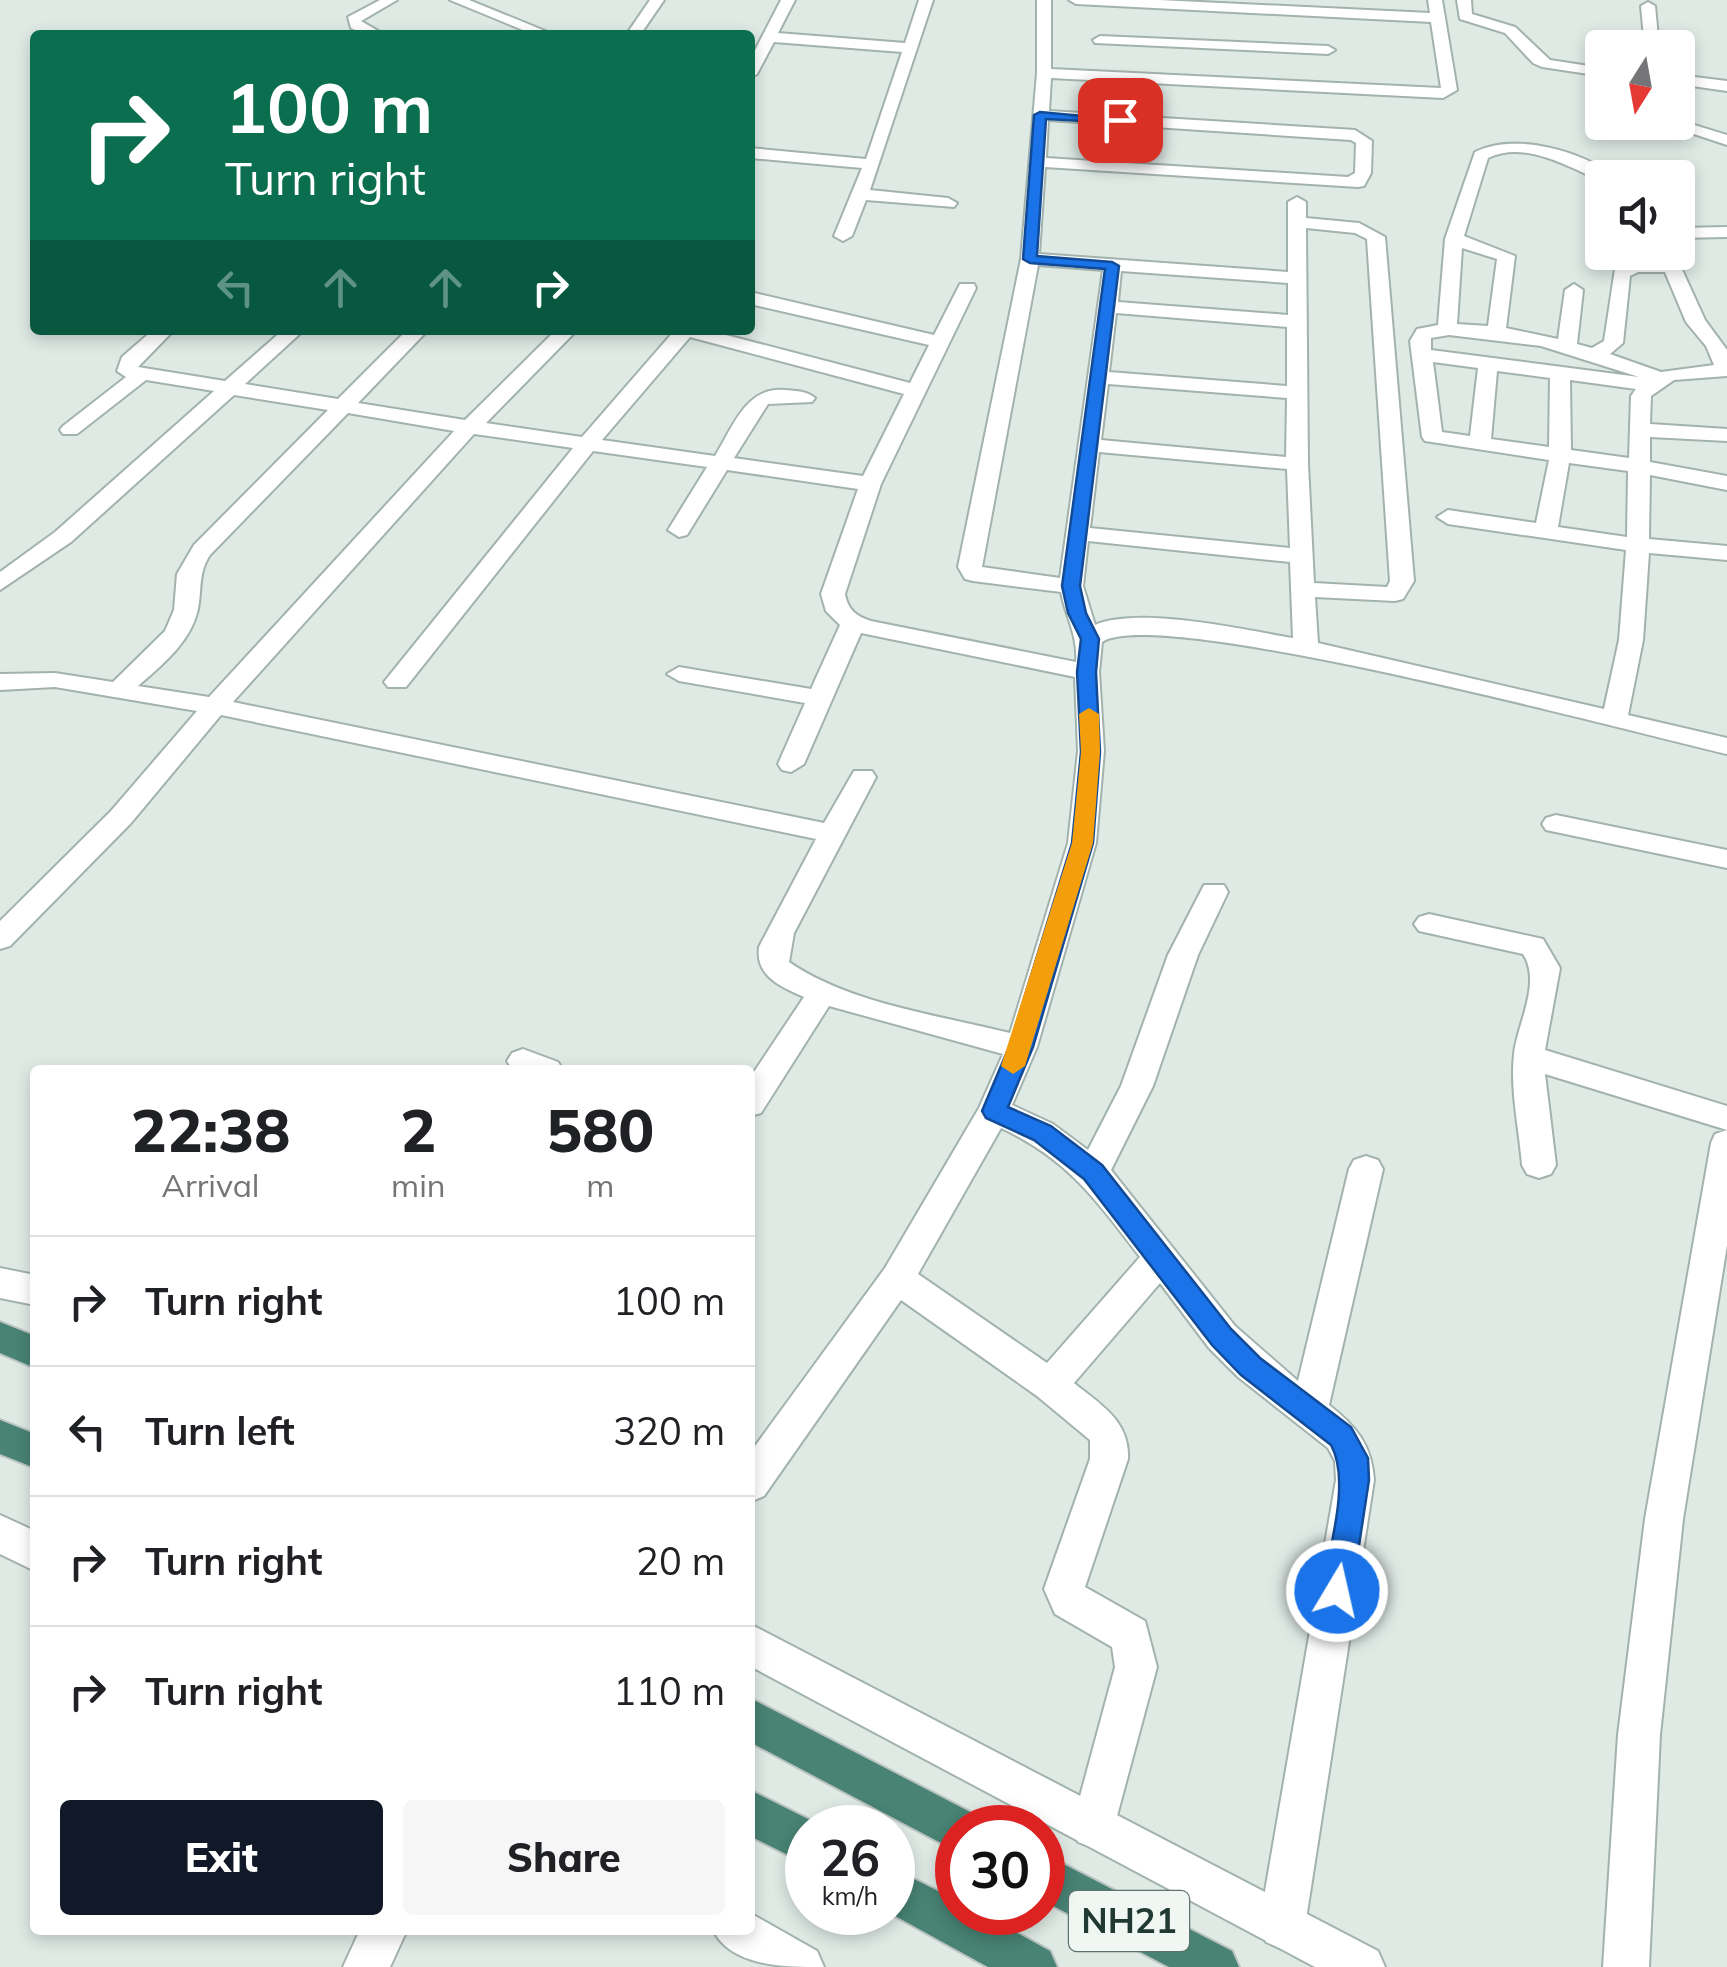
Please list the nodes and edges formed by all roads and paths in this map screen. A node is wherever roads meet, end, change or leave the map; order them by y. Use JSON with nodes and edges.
{"nodes":[{"id":1,"x":390,"y":0,"type":"edge"},
{"id":2,"x":457,"y":0,"type":"edge"},
{"id":3,"x":502,"y":0,"type":"edge"},
{"id":4,"x":657,"y":0,"type":"edge"},
{"id":5,"x":788,"y":0,"type":"edge"},
{"id":6,"x":926,"y":0,"type":"edge"},
{"id":7,"x":1044,"y":0,"type":"edge"},
{"id":8,"x":1076,"y":0,"type":"edge"},
{"id":9,"x":1434,"y":0,"type":"edge"},
{"id":10,"x":1464,"y":0,"type":"edge"},
{"id":11,"x":1102,"y":2,"type":"edge"},
{"id":12,"x":1212,"y":4,"type":"edge"},
{"id":13,"x":1648,"y":6,"type":"dead end"},
{"id":14,"x":474,"y":7,"type":"junction"},
{"id":15,"x":1326,"y":14,"type":"junction"},
{"id":16,"x":1438,"y":18,"type":"junction"},
{"id":17,"x":362,"y":30,"type":"edge"},
{"id":18,"x":535,"y":30,"type":"edge"},
{"id":19,"x":637,"y":30,"type":"edge"},
{"id":20,"x":1650,"y":30,"type":"edge"},
{"id":21,"x":769,"y":37,"type":"junction"},
{"id":22,"x":1100,"y":40,"type":"junction"},
{"id":23,"x":909,"y":48,"type":"junction"},
{"id":24,"x":1328,"y":50,"type":"junction"},
{"id":25,"x":755,"y":64,"type":"edge"},
{"id":26,"x":1585,"y":69,"type":"edge"},
{"id":27,"x":1044,"y":73,"type":"junction"},
{"id":28,"x":1097,"y":76,"type":"junction"},
{"id":29,"x":1695,"y":82,"type":"edge"},
{"id":30,"x":1727,"y":86,"type":"edge"},
{"id":31,"x":1330,"y":89,"type":"junction"},
{"id":32,"x":1040,"y":115,"type":"junction"},
{"id":33,"x":1238,"y":128,"type":"junction"},
{"id":34,"x":1695,"y":131,"type":"edge"},
{"id":35,"x":1727,"y":140,"type":"edge"},
{"id":36,"x":755,"y":153,"type":"edge"},
{"id":37,"x":1038,"y":162,"type":"junction"},
{"id":38,"x":872,"y":164,"type":"junction"},
{"id":39,"x":1585,"y":169,"type":"edge"},
{"id":40,"x":1297,"y":179,"type":"junction"},
{"id":41,"x":861,"y":194,"type":"junction"},
{"id":42,"x":948,"y":202,"type":"dead end"},
{"id":43,"x":1298,"y":222,"type":"junction"},
{"id":44,"x":1695,"y":229,"type":"edge"},
{"id":45,"x":1727,"y":232,"type":"edge"},
{"id":46,"x":842,"y":236,"type":"dead end"},
{"id":47,"x":1454,"y":239,"type":"junction"},
{"id":48,"x":1030,"y":259,"type":"junction"},
{"id":49,"x":1112,"y":266,"type":"junction"},
{"id":50,"x":1628,"y":270,"type":"edge"},
{"id":51,"x":1673,"y":270,"type":"edge"},
{"id":52,"x":1298,"y":278,"type":"junction"},
{"id":53,"x":967,"y":288,"type":"dead end"},
{"id":54,"x":1574,"y":290,"type":"dead end"},
{"id":55,"x":755,"y":299,"type":"edge"},
{"id":56,"x":1107,"y":307,"type":"junction"},
{"id":57,"x":1299,"y":322,"type":"junction"},
{"id":58,"x":1447,"y":330,"type":"junction"},
{"id":59,"x":159,"y":335,"type":"edge"},
{"id":60,"x":288,"y":335,"type":"edge"},
{"id":61,"x":413,"y":335,"type":"edge"},
{"id":62,"x":562,"y":335,"type":"edge"},
{"id":63,"x":682,"y":335,"type":"edge"},
{"id":64,"x":705,"y":335,"type":"edge"},
{"id":65,"x":1496,"y":335,"type":"junction"},
{"id":66,"x":940,"y":342,"type":"junction"},
{"id":67,"x":1567,"y":346,"type":"junction"},
{"id":68,"x":1598,"y":353,"type":"junction"},
{"id":69,"x":1422,"y":355,"type":"junction"},
{"id":70,"x":1488,"y":363,"type":"junction"},
{"id":71,"x":1727,"y":370,"type":"edge"},
{"id":72,"x":1560,"y":372,"type":"junction"},
{"id":73,"x":140,"y":375,"type":"junction"},
{"id":74,"x":1097,"y":377,"type":"junction"},
{"id":75,"x":1653,"y":381,"type":"junction"},
{"id":76,"x":228,"y":388,"type":"junction"},
{"id":77,"x":916,"y":391,"type":"junction"},
{"id":78,"x":1298,"y":392,"type":"junction"},
{"id":79,"x":804,"y":398,"type":"dead end"},
{"id":80,"x":345,"y":407,"type":"junction"},
{"id":81,"x":469,"y":427,"type":"junction"},
{"id":82,"x":70,"y":430,"type":"dead end"},
{"id":83,"x":1639,"y":430,"type":"junction"},
{"id":84,"x":1727,"y":435,"type":"edge"},
{"id":85,"x":588,"y":443,"type":"junction"},
{"id":86,"x":1088,"y":445,"type":"junction"},
{"id":87,"x":1480,"y":446,"type":"junction"},
{"id":88,"x":1560,"y":456,"type":"junction"},
{"id":89,"x":723,"y":462,"type":"junction"},
{"id":90,"x":1297,"y":464,"type":"junction"},
{"id":91,"x":1638,"y":466,"type":"junction"},
{"id":92,"x":1727,"y":483,"type":"edge"},
{"id":93,"x":870,"y":484,"type":"junction"},
{"id":94,"x":1448,"y":517,"type":"dead end"},
{"id":95,"x":679,"y":530,"type":"dead end"},
{"id":96,"x":1546,"y":532,"type":"junction"},
{"id":97,"x":1075,"y":533,"type":"junction"},
{"id":98,"x":1637,"y":545,"type":"junction"},
{"id":99,"x":1727,"y":553,"type":"edge"},
{"id":100,"x":1303,"y":556,"type":"junction"},
{"id":101,"x":0,"y":583,"type":"edge"},
{"id":102,"x":1071,"y":586,"type":"junction"},
{"id":103,"x":1304,"y":588,"type":"junction"},
{"id":104,"x":853,"y":623,"type":"junction"},
{"id":105,"x":1090,"y":639,"type":"junction"},
{"id":106,"x":1306,"y":648,"type":"junction"},
{"id":107,"x":1087,"y":672,"type":"junction"},
{"id":108,"x":680,"y":674,"type":"dead end"},
{"id":109,"x":0,"y":682,"type":"edge"},
{"id":110,"x":396,"y":682,"type":"dead end"},
{"id":111,"x":120,"y":689,"type":"junction"},
{"id":112,"x":820,"y":698,"type":"junction"},
{"id":113,"x":215,"y":706,"type":"junction"},
{"id":114,"x":1614,"y":720,"type":"junction"},
{"id":115,"x":1727,"y":746,"type":"edge"},
{"id":116,"x":791,"y":764,"type":"dead end"},
{"id":117,"x":863,"y":777,"type":"dead end"},
{"id":118,"x":1556,"y":824,"type":"dead end"},
{"id":119,"x":833,"y":834,"type":"junction"},
{"id":120,"x":1727,"y":859,"type":"edge"},
{"id":121,"x":1214,"y":892,"type":"dead end"},
{"id":122,"x":1430,"y":924,"type":"dead end"},
{"id":123,"x":0,"y":939,"type":"edge"},
{"id":124,"x":822,"y":993,"type":"junction"},
{"id":125,"x":1021,"y":1047,"type":"junction"},
{"id":126,"x":1528,"y":1057,"type":"junction"},
{"id":127,"x":755,"y":1096,"type":"edge"},
{"id":128,"x":994,"y":1111,"type":"junction"},
{"id":129,"x":1727,"y":1118,"type":"edge"},
{"id":130,"x":1727,"y":1144,"type":"edge"},
{"id":131,"x":1539,"y":1165,"type":"dead end"},
{"id":132,"x":1366,"y":1169,"type":"dead end"},
{"id":133,"x":1093,"y":1172,"type":"junction"},
{"id":134,"x":1160,"y":1256,"type":"junction"},
{"id":135,"x":897,"y":1278,"type":"junction"},
{"id":136,"x":0,"y":1283,"type":"edge"},
{"id":137,"x":30,"y":1289,"type":"edge"},
{"id":138,"x":0,"y":1337,"type":"edge"},
{"id":139,"x":30,"y":1350,"type":"edge"},
{"id":140,"x":1050,"y":1385,"type":"junction"},
{"id":141,"x":1308,"y":1412,"type":"junction"},
{"id":142,"x":0,"y":1437,"type":"edge"},
{"id":143,"x":30,"y":1449,"type":"edge"},
{"id":144,"x":755,"y":1477,"type":"edge"},
{"id":145,"x":0,"y":1534,"type":"edge"},
{"id":146,"x":30,"y":1549,"type":"edge"},
{"id":147,"x":755,"y":1647,"type":"edge"},
{"id":148,"x":755,"y":1723,"type":"edge"},
{"id":149,"x":755,"y":1815,"type":"edge"},
{"id":150,"x":935,"y":1818,"type":"edge"},
{"id":151,"x":1094,"y":1826,"type":"junction"},
{"id":152,"x":785,"y":1831,"type":"edge"},
{"id":153,"x":1065,"y":1887,"type":"edge"},
{"id":154,"x":915,"y":1902,"type":"edge"},
{"id":155,"x":1282,"y":1926,"type":"junction"},
{"id":156,"x":382,"y":1935,"type":"edge"},
{"id":157,"x":745,"y":1935,"type":"edge"},
{"id":158,"x":366,"y":1967,"type":"edge"},
{"id":159,"x":801,"y":1967,"type":"edge"},
{"id":160,"x":1034,"y":1967,"type":"edge"},
{"id":161,"x":1216,"y":1967,"type":"edge"},
{"id":162,"x":1362,"y":1967,"type":"edge"},
{"id":163,"x":1626,"y":1967,"type":"edge"}],
"edges":[{"from":1,"to":17,"type":"street"},
{"from":2,"to":14,"type":"street"},
{"from":3,"to":14,"type":"street"},
{"from":4,"to":19,"type":"street"},
{"from":5,"to":21,"type":"street"},
{"from":6,"to":23,"type":"street"},
{"from":7,"to":27,"type":"street"},
{"from":8,"to":11,"type":"street"},
{"from":9,"to":16,"type":"street"},
{"from":10,"to":26,"type":"street"},
{"from":11,"to":12,"type":"street"},
{"from":11,"to":22,"type":"street"},
{"from":12,"to":15,"type":"street"},
{"from":13,"to":20,"type":"street"},
{"from":14,"to":18,"type":"street"},
{"from":15,"to":16,"type":"street"},
{"from":15,"to":24,"type":"street"},
{"from":16,"to":31,"type":"street"},
{"from":21,"to":23,"type":"street"},
{"from":21,"to":25,"type":"street"},
{"from":22,"to":24,"type":"street"},
{"from":22,"to":28,"type":"street"},
{"from":23,"to":38,"type":"street"},
{"from":24,"to":31,"type":"street"},
{"from":27,"to":28,"type":"street"},
{"from":27,"to":32,"type":"street"},
{"from":28,"to":33,"type":"street"},
{"from":29,"to":30,"type":"street"},
{"from":31,"to":33,"type":"street"},
{"from":32,"to":33,"type":"street"},
{"from":32,"to":37,"type":"street"},
{"from":33,"to":37,"type":"street"},
{"from":33,"to":40,"type":"street"},
{"from":33,"to":40,"type":"street"},
{"from":34,"to":35,"type":"street"},
{"from":36,"to":38,"type":"street"},
{"from":37,"to":48,"type":"street"},
{"from":38,"to":41,"type":"street"},
{"from":39,"to":47,"type":"street"},
{"from":40,"to":43,"type":"street"},
{"from":41,"to":42,"type":"street"},
{"from":41,"to":46,"type":"street"},
{"from":43,"to":52,"type":"street"},
{"from":43,"to":103,"type":"street"},
{"from":44,"to":45,"type":"street"},
{"from":47,"to":58,"type":"street"},
{"from":47,"to":65,"type":"street"},
{"from":48,"to":49,"type":"street"},
{"from":48,"to":102,"type":"street"},
{"from":49,"to":52,"type":"street"},
{"from":49,"to":56,"type":"street"},
{"from":50,"to":68,"type":"street"},
{"from":51,"to":71,"type":"street"},
{"from":52,"to":57,"type":"street"},
{"from":53,"to":66,"type":"street"},
{"from":54,"to":67,"type":"street"},
{"from":55,"to":66,"type":"street"},
{"from":56,"to":57,"type":"street"},
{"from":56,"to":74,"type":"street"},
{"from":57,"to":78,"type":"street"},
{"from":58,"to":65,"type":"street"},
{"from":58,"to":69,"type":"street"},
{"from":59,"to":73,"type":"street"},
{"from":60,"to":76,"type":"street"},
{"from":61,"to":80,"type":"street"},
{"from":62,"to":81,"type":"street"},
{"from":63,"to":85,"type":"street"},
{"from":64,"to":77,"type":"street"},
{"from":65,"to":67,"type":"street"},
{"from":66,"to":77,"type":"street"},
{"from":67,"to":68,"type":"street"},
{"from":68,"to":75,"type":"street"},
{"from":69,"to":70,"type":"street"},
{"from":69,"to":87,"type":"street"},
{"from":70,"to":72,"type":"street"},
{"from":70,"to":87,"type":"street"},
{"from":71,"to":75,"type":"street"},
{"from":72,"to":75,"type":"street"},
{"from":72,"to":88,"type":"street"},
{"from":73,"to":76,"type":"street"},
{"from":73,"to":82,"type":"street"},
{"from":74,"to":78,"type":"street"},
{"from":74,"to":86,"type":"street"},
{"from":75,"to":83,"type":"street"},
{"from":76,"to":80,"type":"street"},
{"from":76,"to":101,"type":"street"},
{"from":77,"to":93,"type":"street"},
{"from":78,"to":90,"type":"street"},
{"from":79,"to":89,"type":"street"},
{"from":80,"to":81,"type":"street"},
{"from":80,"to":111,"type":"street"},
{"from":81,"to":85,"type":"street"},
{"from":81,"to":113,"type":"street"},
{"from":83,"to":84,"type":"street"},
{"from":83,"to":91,"type":"street"},
{"from":85,"to":89,"type":"street"},
{"from":85,"to":110,"type":"street"},
{"from":86,"to":90,"type":"street"},
{"from":86,"to":97,"type":"street"},
{"from":87,"to":88,"type":"street"},
{"from":88,"to":91,"type":"street"},
{"from":88,"to":96,"type":"street"},
{"from":89,"to":93,"type":"street"},
{"from":89,"to":95,"type":"street"},
{"from":90,"to":100,"type":"street"},
{"from":91,"to":92,"type":"street"},
{"from":91,"to":98,"type":"street"},
{"from":93,"to":104,"type":"street"},
{"from":94,"to":96,"type":"street"},
{"from":96,"to":98,"type":"street"},
{"from":97,"to":100,"type":"street"},
{"from":97,"to":102,"type":"street"},
{"from":98,"to":99,"type":"street"},
{"from":98,"to":114,"type":"street"},
{"from":100,"to":103,"type":"street"},
{"from":102,"to":105,"type":"street"},
{"from":103,"to":106,"type":"street"},
{"from":104,"to":107,"type":"street"},
{"from":104,"to":112,"type":"street"},
{"from":105,"to":106,"type":"street"},
{"from":105,"to":107,"type":"street"},
{"from":106,"to":114,"type":"street"},
{"from":107,"to":125,"type":"street"},
{"from":108,"to":112,"type":"street"},
{"from":109,"to":111,"type":"street"},
{"from":111,"to":113,"type":"street"},
{"from":112,"to":116,"type":"street"},
{"from":113,"to":119,"type":"street"},
{"from":113,"to":123,"type":"street"},
{"from":114,"to":115,"type":"street"},
{"from":117,"to":119,"type":"street"},
{"from":118,"to":120,"type":"street"},
{"from":119,"to":124,"type":"street"},
{"from":121,"to":133,"type":"street"},
{"from":122,"to":126,"type":"street"},
{"from":124,"to":125,"type":"street"},
{"from":124,"to":127,"type":"street"},
{"from":125,"to":128,"type":"street"},
{"from":126,"to":129,"type":"street"},
{"from":126,"to":131,"type":"street"},
{"from":128,"to":133,"type":"street"},
{"from":128,"to":135,"type":"street"},
{"from":130,"to":163,"type":"street"},
{"from":132,"to":141,"type":"street"},
{"from":133,"to":134,"type":"street"},
{"from":134,"to":140,"type":"street"},
{"from":134,"to":141,"type":"street"},
{"from":135,"to":140,"type":"street"},
{"from":135,"to":144,"type":"street"},
{"from":136,"to":137,"type":"street"},
{"from":138,"to":139,"type":"highway"},
{"from":140,"to":151,"type":"street"},
{"from":141,"to":155,"type":"street"},
{"from":142,"to":143,"type":"highway"},
{"from":145,"to":146,"type":"street"},
{"from":147,"to":151,"type":"street"},
{"from":148,"to":150,"type":"highway"},
{"from":149,"to":152,"type":"highway"},
{"from":151,"to":155,"type":"street"},
{"from":153,"to":161,"type":"highway","number":"NH21"},
{"from":154,"to":160,"type":"highway","number":"NH21"},
{"from":155,"to":162,"type":"street"},
{"from":156,"to":158,"type":"street"},
{"from":157,"to":159,"type":"street"}]}
